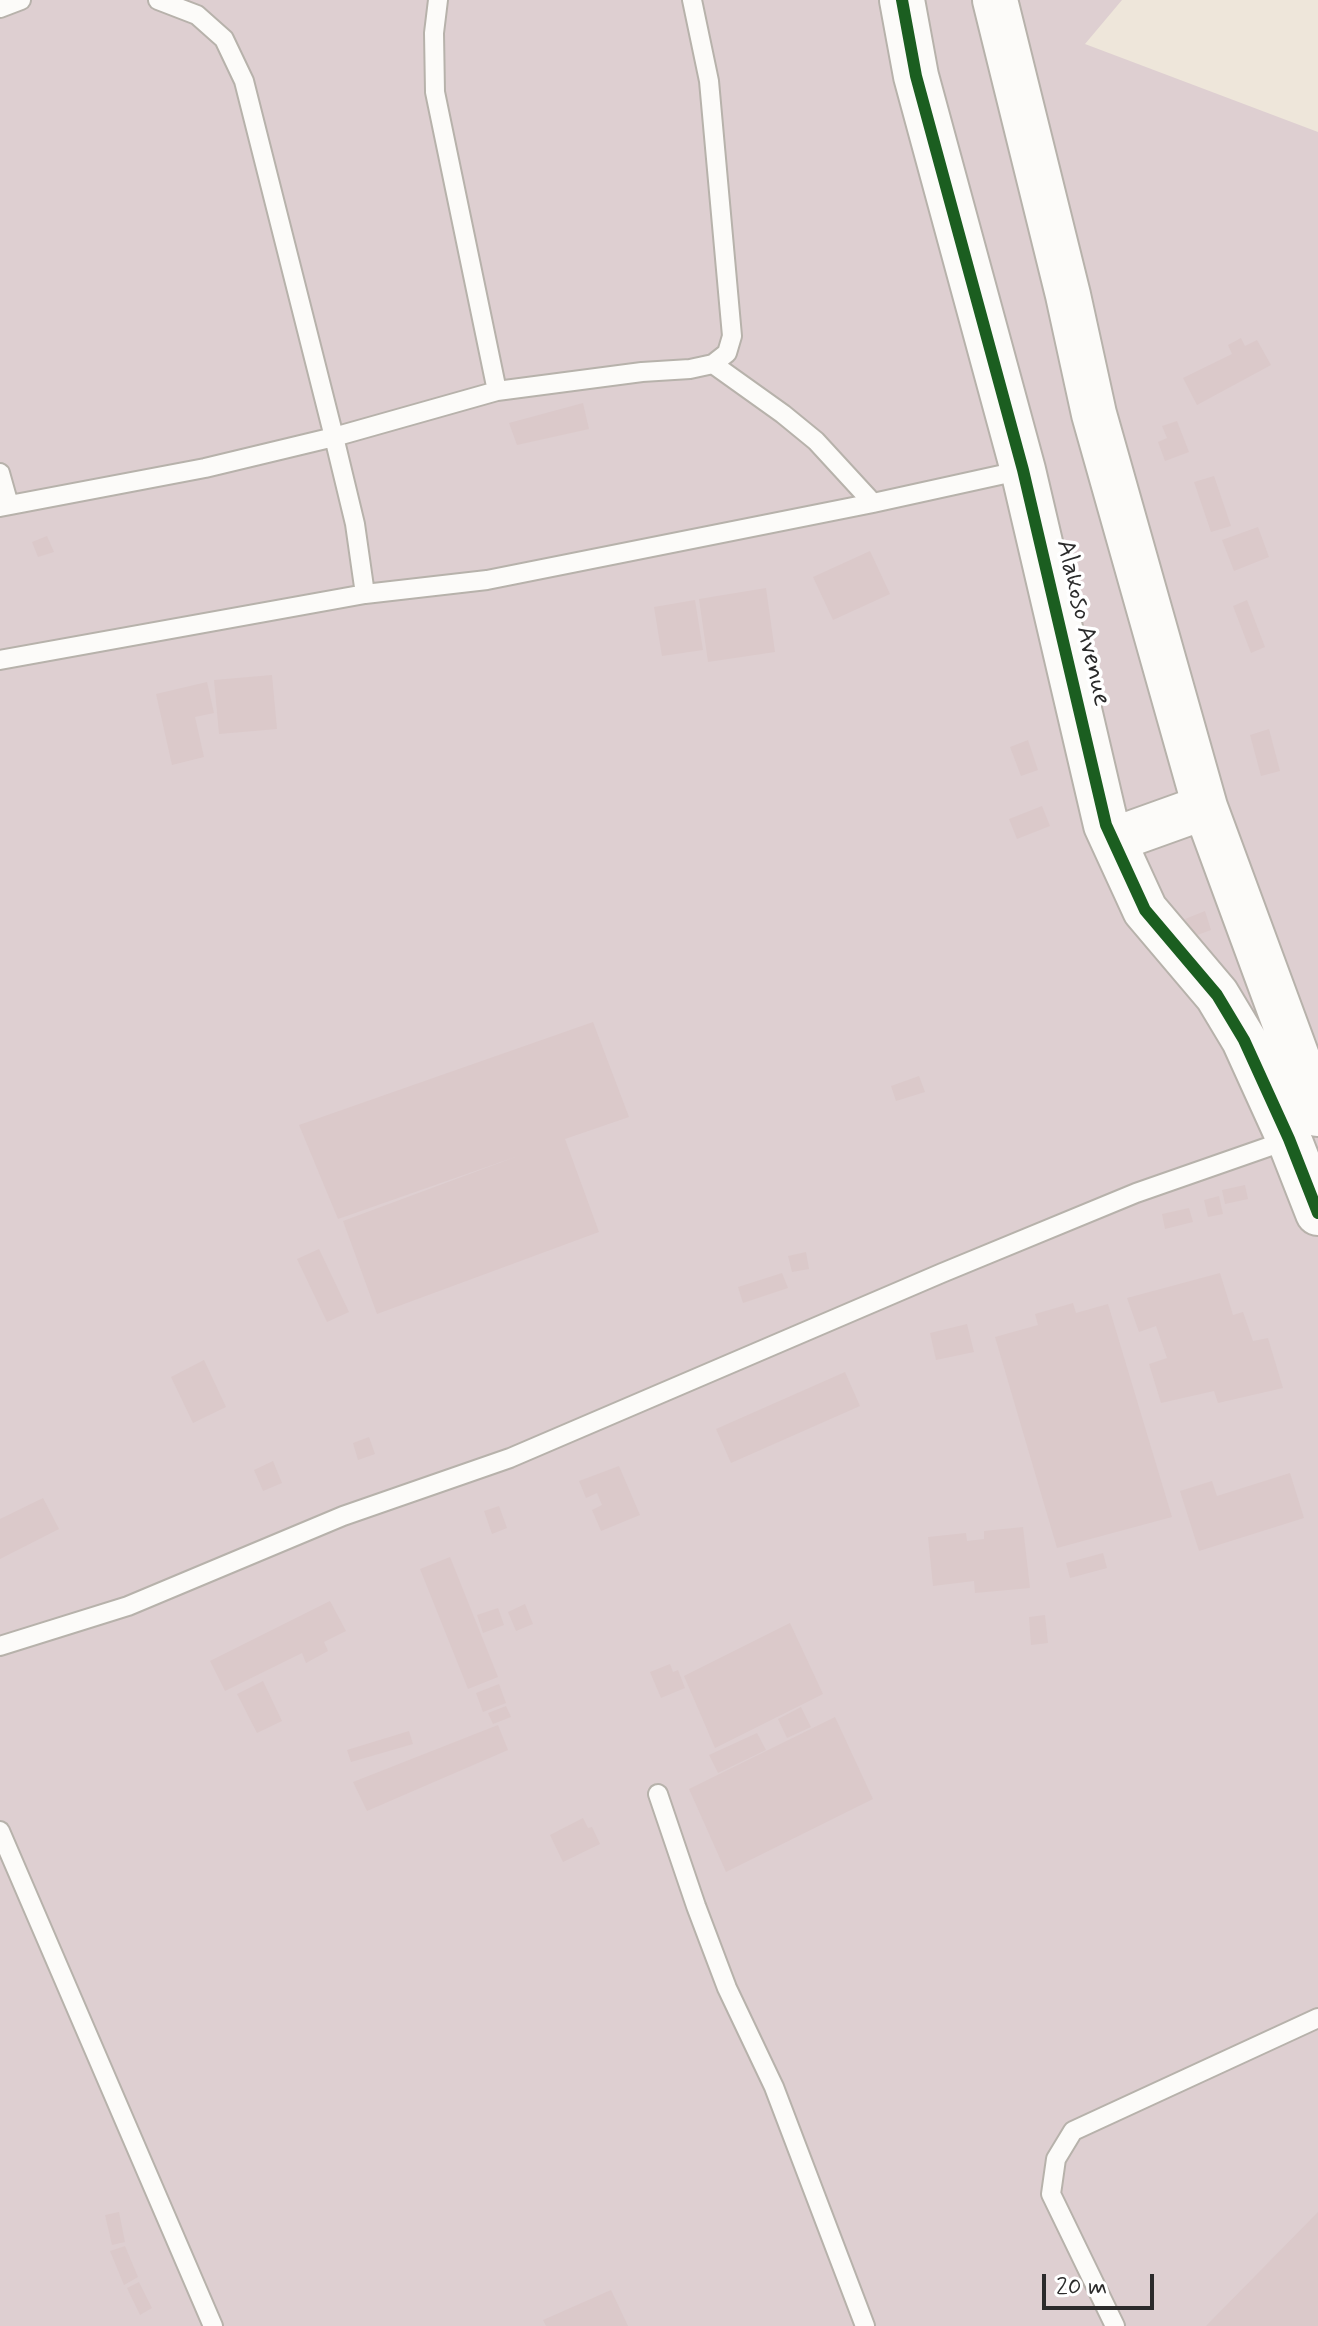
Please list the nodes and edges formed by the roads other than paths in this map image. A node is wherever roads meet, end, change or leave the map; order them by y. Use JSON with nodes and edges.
{"nodes":[{"id":1,"x":21,"y":0,"type":"edge"},
{"id":2,"x":158,"y":0,"type":"edge"},
{"id":3,"x":438,"y":0,"type":"edge"},
{"id":4,"x":692,"y":0,"type":"edge"},
{"id":5,"x":902,"y":0,"type":"edge"},
{"id":6,"x":995,"y":0,"type":"edge"},
{"id":7,"x":0,"y":8,"type":"edge"},
{"id":8,"x":713,"y":364,"type":"junction"},
{"id":9,"x":497,"y":391,"type":"junction"},
{"id":10,"x":334,"y":437,"type":"junction"},
{"id":11,"x":1023,"y":470,"type":"junction"},
{"id":12,"x":0,"y":473,"type":"edge"},
{"id":13,"x":873,"y":503,"type":"junction"},
{"id":14,"x":4,"y":506,"type":"edge"},
{"id":15,"x":365,"y":594,"type":"junction"},
{"id":16,"x":0,"y":660,"type":"edge"},
{"id":17,"x":1205,"y":807,"type":"junction"},
{"id":18,"x":1113,"y":840,"type":"junction"},
{"id":19,"x":1304,"y":1129,"type":"edge"},
{"id":20,"x":1318,"y":1213,"type":"edge"},
{"id":21,"x":0,"y":1646,"type":"edge"},
{"id":22,"x":658,"y":1794,"type":"dead end"},
{"id":23,"x":0,"y":1831,"type":"edge"},
{"id":24,"x":1318,"y":2018,"type":"edge"},
{"id":25,"x":213,"y":2326,"type":"edge"},
{"id":26,"x":865,"y":2326,"type":"edge"},
{"id":27,"x":1115,"y":2326,"type":"edge"}],
"edges":[{"from":1,"to":7,"type":"lane"},
{"from":2,"to":10,"type":"lane"},
{"from":3,"to":9,"type":"lane"},
{"from":4,"to":8,"type":"lane"},
{"from":5,"to":11,"type":"street","name":"Alakoso Avenue"},
{"from":6,"to":17,"type":"street","name":"Alakoso Avenue"},
{"from":8,"to":9,"type":"lane"},
{"from":8,"to":13,"type":"lane"},
{"from":9,"to":10,"type":"lane"},
{"from":10,"to":14,"type":"lane"},
{"from":10,"to":15,"type":"lane"},
{"from":11,"to":13,"type":"lane"},
{"from":11,"to":18,"type":"street","name":"Alakoso Avenue"},
{"from":12,"to":14,"type":"lane"},
{"from":13,"to":15,"type":"lane"},
{"from":15,"to":16,"type":"lane"},
{"from":17,"to":18,"type":"street"},
{"from":17,"to":19,"type":"street","name":"Alakoso Avenue"},
{"from":18,"to":19,"type":"street","name":"Alakoso Avenue"},
{"from":19,"to":20,"type":"street","name":"Alakoso Avenue"},
{"from":19,"to":21,"type":"lane"},
{"from":22,"to":26,"type":"lane"},
{"from":23,"to":25,"type":"lane"},
{"from":24,"to":27,"type":"lane"}]}
